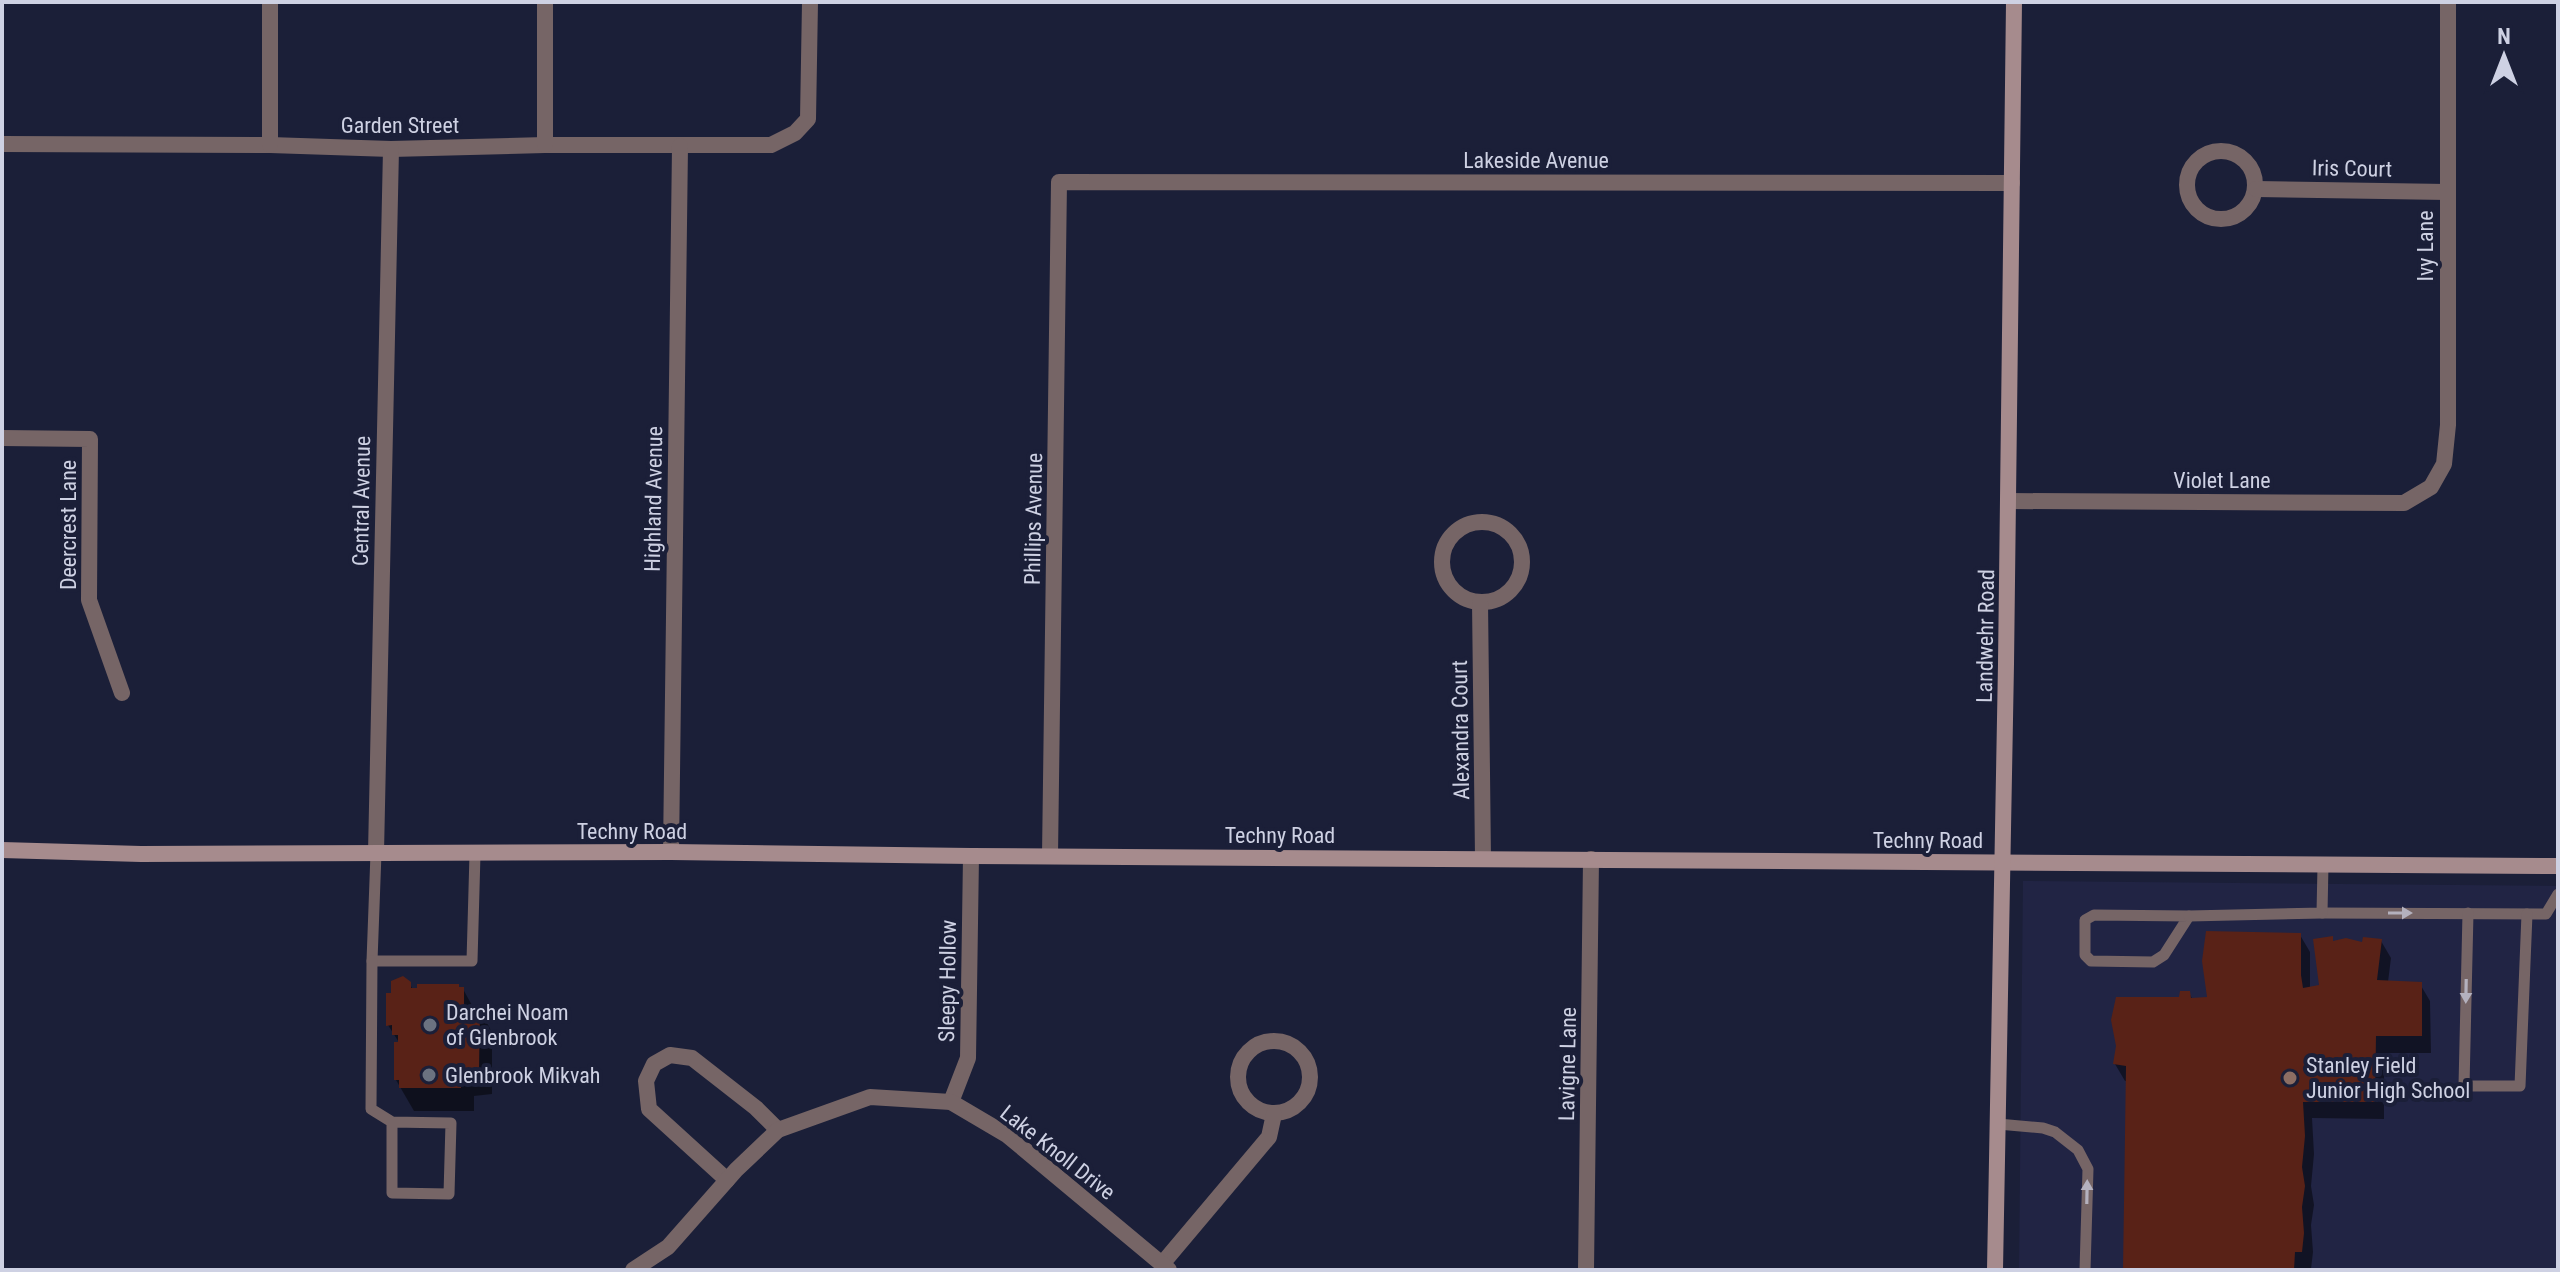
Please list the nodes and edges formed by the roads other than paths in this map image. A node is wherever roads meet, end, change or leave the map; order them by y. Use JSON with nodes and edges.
{"nodes":[{"id":1,"x":270,"y":2,"type":"edge"},
{"id":2,"x":545,"y":2,"type":"edge"},
{"id":3,"x":810,"y":2,"type":"edge"},
{"id":4,"x":2014,"y":2,"type":"edge"},
{"id":5,"x":2448,"y":2,"type":"edge"},
{"id":6,"x":2,"y":144,"type":"edge"},
{"id":7,"x":270,"y":145,"type":"junction"},
{"id":8,"x":545,"y":145,"type":"junction"},
{"id":9,"x":680,"y":146,"type":"junction"},
{"id":10,"x":391,"y":149,"type":"junction"},
{"id":11,"x":1059,"y":182,"type":"joint"},
{"id":12,"x":2012,"y":183,"type":"junction"},
{"id":13,"x":2256,"y":189,"type":"junction"},
{"id":14,"x":2447,"y":192,"type":"junction"},
{"id":15,"x":2,"y":438,"type":"edge"},
{"id":16,"x":2431,"y":487,"type":"joint"},
{"id":17,"x":2008,"y":501,"type":"junction"},
{"id":18,"x":1480,"y":602,"type":"junction"},
{"id":19,"x":122,"y":693,"type":"dead end"},
{"id":20,"x":2,"y":850,"type":"edge"},
{"id":21,"x":671,"y":852,"type":"junction"},
{"id":22,"x":376,"y":853,"type":"junction"},
{"id":23,"x":475,"y":854,"type":"junction"},
{"id":24,"x":971,"y":856,"type":"junction"},
{"id":25,"x":1050,"y":856,"type":"junction"},
{"id":26,"x":1483,"y":858,"type":"junction"},
{"id":27,"x":1591,"y":859,"type":"junction"},
{"id":28,"x":2003,"y":863,"type":"junction"},
{"id":29,"x":2323,"y":865,"type":"junction"},
{"id":30,"x":2558,"y":866,"type":"edge"},
{"id":31,"x":2558,"y":894,"type":"edge"},
{"id":32,"x":2322,"y":913,"type":"junction"},
{"id":33,"x":2468,"y":913,"type":"junction"},
{"id":34,"x":2527,"y":914,"type":"junction"},
{"id":35,"x":2189,"y":916,"type":"junction"},
{"id":36,"x":372,"y":961,"type":"junction"},
{"id":37,"x":951,"y":1102,"type":"junction"},
{"id":38,"x":1274,"y":1114,"type":"junction"},
{"id":39,"x":392,"y":1122,"type":"junction"},
{"id":40,"x":1998,"y":1124,"type":"junction"},
{"id":41,"x":778,"y":1130,"type":"junction"},
{"id":42,"x":727,"y":1180,"type":"junction"},
{"id":43,"x":1165,"y":1267,"type":"edge"},
{"id":44,"x":633,"y":1270,"type":"edge"},
{"id":45,"x":1586,"y":1270,"type":"edge"},
{"id":46,"x":1995,"y":1270,"type":"edge"},
{"id":47,"x":2085,"y":1270,"type":"edge"}],
"edges":[{"from":1,"to":7,"type":"street"},
{"from":2,"to":8,"type":"street"},
{"from":3,"to":9,"type":"street","name":"Garden Street"},
{"from":4,"to":12,"type":"main road","name":"Landwehr Road"},
{"from":5,"to":14,"type":"street","name":"Ivy Lane"},
{"from":6,"to":7,"type":"street","name":"Garden Street"},
{"from":7,"to":10,"type":"street","name":"Garden Street"},
{"from":8,"to":9,"type":"street","name":"Garden Street"},
{"from":8,"to":10,"type":"street","name":"Garden Street"},
{"from":9,"to":21,"type":"street","name":"Highland Avenue"},
{"from":10,"to":22,"type":"street","name":"Central Avenue"},
{"from":11,"to":12,"type":"street","name":"Lakeside Avenue"},
{"from":11,"to":25,"type":"street","name":"Phillips Avenue"},
{"from":12,"to":17,"type":"main road","name":"Landwehr Road"},
{"from":13,"to":13,"type":"street"},
{"from":13,"to":14,"type":"street","name":"Iris Court"},
{"from":14,"to":16,"type":"street","name":"Ivy Lane"},
{"from":15,"to":19,"type":"street","name":"Deercrest Lane"},
{"from":16,"to":17,"type":"street","name":"Violet Lane"},
{"from":17,"to":28,"type":"main road","name":"Landwehr Road"},
{"from":18,"to":18,"type":"street"},
{"from":18,"to":26,"type":"street","name":"Alexandra Court"},
{"from":20,"to":22,"type":"main road","name":"Techny Road"},
{"from":21,"to":23,"type":"main road","name":"Techny Road"},
{"from":21,"to":24,"type":"main road","name":"Techny Road"},
{"from":22,"to":23,"type":"main road","name":"Techny Road"},
{"from":22,"to":36,"type":"lane"},
{"from":23,"to":36,"type":"lane"},
{"from":24,"to":25,"type":"main road","name":"Techny Road"},
{"from":24,"to":37,"type":"street","name":"Sleepy Hollow"},
{"from":25,"to":26,"type":"main road","name":"Techny Road"},
{"from":26,"to":27,"type":"main road","name":"Techny Road"},
{"from":27,"to":28,"type":"main road","name":"Techny Road"},
{"from":27,"to":45,"type":"street","name":"Lavigne Lane"},
{"from":28,"to":29,"type":"main road","name":"Techny Road"},
{"from":28,"to":40,"type":"main road","name":"Landwehr Road"},
{"from":29,"to":30,"type":"main road","name":"Techny Road"},
{"from":29,"to":32,"type":"lane"},
{"from":31,"to":34,"type":"lane"},
{"from":32,"to":33,"type":"lane","one_way":true},
{"from":32,"to":35,"type":"lane"},
{"from":33,"to":34,"type":"lane"},
{"from":33,"to":34,"type":"lane","one_way":true},
{"from":35,"to":35,"type":"lane"},
{"from":36,"to":39,"type":"lane"},
{"from":37,"to":41,"type":"street","name":"Lake Knoll Drive"},
{"from":37,"to":43,"type":"street","name":"Lake Knoll Drive"},
{"from":38,"to":38,"type":"street"},
{"from":38,"to":43,"type":"street","name":"Lake Knoll Drive"},
{"from":39,"to":39,"type":"lane"},
{"from":40,"to":46,"type":"main road","name":"Landwehr Road"},
{"from":47,"to":40,"type":"lane","one_way":true},
{"from":41,"to":42,"type":"street","name":"Lake Knoll Drive"},
{"from":41,"to":42,"type":"street"},
{"from":42,"to":44,"type":"street","name":"Lake Knoll Drive"}]}
